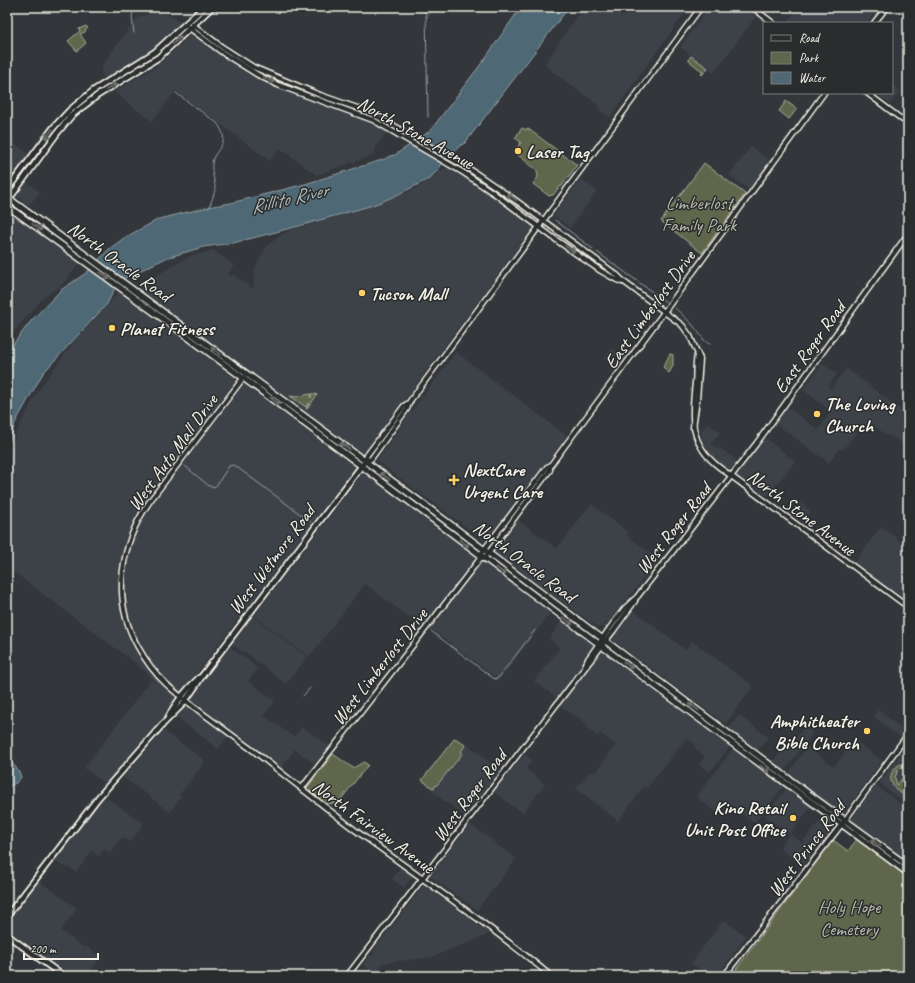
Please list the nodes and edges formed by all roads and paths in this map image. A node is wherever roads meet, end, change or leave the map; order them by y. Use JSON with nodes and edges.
{"nodes":[{"id":1,"x":204,"y":7,"type":"edge"},
{"id":2,"x":212,"y":7,"type":"edge"},
{"id":3,"x":701,"y":7,"type":"edge"},
{"id":4,"x":752,"y":7,"type":"edge"},
{"id":5,"x":887,"y":7,"type":"edge"},
{"id":6,"x":772,"y":22,"type":"edge"},
{"id":7,"x":876,"y":22,"type":"edge"},
{"id":8,"x":187,"y":23,"type":"junction"},
{"id":9,"x":191,"y":27,"type":"junction"},
{"id":10,"x":823,"y":94,"type":"edge"},
{"id":11,"x":868,"y":94,"type":"edge"},
{"id":12,"x":908,"y":124,"type":"edge"},
{"id":13,"x":411,"y":139,"type":"junction"},
{"id":14,"x":7,"y":190,"type":"edge"},
{"id":15,"x":8,"y":199,"type":"edge"},
{"id":16,"x":7,"y":206,"type":"edge"},
{"id":17,"x":543,"y":221,"type":"junction"},
{"id":18,"x":539,"y":227,"type":"junction"},
{"id":19,"x":908,"y":234,"type":"edge"},
{"id":20,"x":72,"y":252,"type":"junction"},
{"id":21,"x":93,"y":260,"type":"junction"},
{"id":22,"x":624,"y":282,"type":"junction"},
{"id":23,"x":130,"y":294,"type":"junction"},
{"id":24,"x":158,"y":308,"type":"junction"},
{"id":25,"x":665,"y":311,"type":"junction"},
{"id":26,"x":245,"y":375,"type":"junction"},
{"id":27,"x":610,"y":386,"type":"joint"},
{"id":28,"x":365,"y":461,"type":"junction"},
{"id":29,"x":362,"y":466,"type":"junction"},
{"id":30,"x":550,"y":466,"type":"junction"},
{"id":31,"x":730,"y":476,"type":"junction"},
{"id":32,"x":538,"y":479,"type":"junction"},
{"id":33,"x":540,"y":484,"type":"junction"},
{"id":34,"x":395,"y":491,"type":"junction"},
{"id":35,"x":519,"y":504,"type":"junction"},
{"id":36,"x":428,"y":507,"type":"junction"},
{"id":37,"x":521,"y":510,"type":"junction"},
{"id":38,"x":424,"y":512,"type":"junction"},
{"id":39,"x":455,"y":528,"type":"junction"},
{"id":40,"x":486,"y":551,"type":"junction"},
{"id":41,"x":481,"y":558,"type":"junction"},
{"id":42,"x":521,"y":585,"type":"junction"},
{"id":43,"x":544,"y":595,"type":"junction"},
{"id":44,"x":540,"y":600,"type":"junction"},
{"id":45,"x":908,"y":607,"type":"edge"},
{"id":46,"x":563,"y":609,"type":"junction"},
{"id":47,"x":604,"y":639,"type":"junction"},
{"id":48,"x":601,"y":644,"type":"junction"},
{"id":49,"x":665,"y":685,"type":"junction"},
{"id":50,"x":661,"y":690,"type":"junction"},
{"id":51,"x":183,"y":699,"type":"junction"},
{"id":52,"x":908,"y":734,"type":"edge"},
{"id":53,"x":301,"y":789,"type":"junction"},
{"id":54,"x":843,"y":822,"type":"junction"},
{"id":55,"x":908,"y":866,"type":"edge"},
{"id":56,"x":908,"y":873,"type":"edge"},
{"id":57,"x":422,"y":879,"type":"junction"},
{"id":58,"x":7,"y":916,"type":"edge"},
{"id":59,"x":7,"y":935,"type":"edge"},
{"id":60,"x":63,"y":976,"type":"edge"},
{"id":61,"x":347,"y":976,"type":"edge"},
{"id":62,"x":551,"y":976,"type":"edge"},
{"id":63,"x":724,"y":976,"type":"edge"}],
"edges":[{"from":1,"to":8,"type":"main road"},
{"from":2,"to":9,"type":"main road"},
{"from":3,"to":17,"type":"street","name":"West Wetmore Road"},
{"from":4,"to":6,"type":"street"},
{"from":5,"to":7,"type":"street"},
{"from":8,"to":9,"type":"street","name":"North Stone Avenue"},
{"from":8,"to":14,"type":"main road","one_way":true},
{"from":9,"to":13,"type":"street","name":"North Stone Avenue"},
{"from":15,"to":9,"type":"main road","one_way":true},
{"from":10,"to":25,"type":"street","name":"East Limberlost Drive"},
{"from":11,"to":12,"type":"street"},
{"from":17,"to":13,"type":"street","name":"North Stone Avenue","one_way":true},
{"from":13,"to":18,"type":"street","name":"North Stone Avenue"},
{"from":15,"to":21,"type":"highway","name":"North Oracle Road"},
{"from":16,"to":20,"type":"highway","name":"North Oracle Road","one_way":true},
{"from":17,"to":18,"type":"street","name":"West Wetmore Road"},
{"from":17,"to":22,"type":"street","name":"North Stone Avenue"},
{"from":18,"to":22,"type":"street","name":"North Stone Avenue","one_way":true},
{"from":18,"to":28,"type":"street","name":"West Wetmore Road"},
{"from":19,"to":31,"type":"street","name":"East Roger Road"},
{"from":20,"to":21,"type":"highway"},
{"from":20,"to":23,"type":"highway","name":"North Oracle Road","one_way":true},
{"from":21,"to":24,"type":"highway","name":"North Oracle Road"},
{"from":22,"to":25,"type":"street","name":"North Stone Avenue"},
{"from":23,"to":24,"type":"highway"},
{"from":23,"to":26,"type":"highway","name":"North Oracle Road"},
{"from":26,"to":24,"type":"highway","name":"North Oracle Road","one_way":true},
{"from":25,"to":27,"type":"street","name":"East Limberlost Drive"},
{"from":25,"to":31,"type":"street","name":"North Stone Avenue"},
{"from":28,"to":26,"type":"highway","name":"North Oracle Road","one_way":true},
{"from":26,"to":29,"type":"highway","name":"North Oracle Road","one_way":true},
{"from":26,"to":51,"type":"street","name":"West Auto Mall Drive"},
{"from":27,"to":30,"type":"street","name":"West Limberlost Drive"},
{"from":28,"to":29,"type":"main road","name":"West Wetmore Road"},
{"from":36,"to":28,"type":"highway","name":"North Oracle Road","one_way":true},
{"from":29,"to":34,"type":"highway","name":"North Oracle Road"},
{"from":29,"to":51,"type":"main road","name":"West Wetmore Road"},
{"from":30,"to":32,"type":"street","name":"West Limberlost Drive"},
{"from":30,"to":33,"type":"street","name":"West Limberlost Drive"},
{"from":31,"to":45,"type":"street","name":"North Stone Avenue"},
{"from":31,"to":47,"type":"street","name":"West Roger Road"},
{"from":32,"to":33,"type":"street"},
{"from":32,"to":35,"type":"street","name":"West Limberlost Drive"},
{"from":33,"to":37,"type":"street","name":"West Limberlost Drive"},
{"from":34,"to":36,"type":"highway"},
{"from":34,"to":38,"type":"highway","name":"North Oracle Road"},
{"from":35,"to":37,"type":"street"},
{"from":35,"to":40,"type":"street","name":"West Limberlost Drive"},
{"from":36,"to":39,"type":"highway","name":"North Oracle Road"},
{"from":37,"to":40,"type":"street","name":"West Limberlost Drive"},
{"from":38,"to":39,"type":"highway"},
{"from":38,"to":41,"type":"highway","name":"North Oracle Road","one_way":true},
{"from":39,"to":40,"type":"highway","name":"North Oracle Road"},
{"from":40,"to":41,"type":"street","name":"West Limberlost Drive"},
{"from":40,"to":43,"type":"highway","name":"North Oracle Road"},
{"from":41,"to":42,"type":"highway","name":"North Oracle Road","one_way":true},
{"from":41,"to":53,"type":"street","name":"West Limberlost Drive"},
{"from":42,"to":43,"type":"highway"},
{"from":42,"to":44,"type":"highway","name":"North Oracle Road"},
{"from":43,"to":46,"type":"highway","name":"North Oracle Road"},
{"from":44,"to":46,"type":"highway"},
{"from":44,"to":48,"type":"highway","name":"North Oracle Road","one_way":true},
{"from":46,"to":47,"type":"highway","name":"North Oracle Road"},
{"from":47,"to":48,"type":"street","name":"West Roger Road"},
{"from":47,"to":49,"type":"highway","name":"North Oracle Road"},
{"from":48,"to":50,"type":"highway","name":"North Oracle Road","one_way":true},
{"from":48,"to":57,"type":"street","name":"West Roger Road"},
{"from":49,"to":50,"type":"highway"},
{"from":54,"to":49,"type":"highway","name":"North Oracle Road","one_way":true},
{"from":50,"to":54,"type":"highway","name":"North Oracle Road","one_way":true},
{"from":51,"to":53,"type":"street","name":"North Fairview Avenue"},
{"from":51,"to":58,"type":"main road","name":"West Wetmore Road"},
{"from":52,"to":54,"type":"street","name":"West Prince Road"},
{"from":53,"to":57,"type":"street","name":"North Fairview Avenue"},
{"from":55,"to":54,"type":"highway","name":"North Oracle Road","one_way":true},
{"from":54,"to":56,"type":"highway","name":"North Oracle Road"},
{"from":54,"to":63,"type":"street","name":"West Prince Road"},
{"from":57,"to":61,"type":"street","name":"West Roger Road"},
{"from":57,"to":62,"type":"street","name":"North Fairview Avenue"},
{"from":59,"to":60,"type":"main road"}]}
